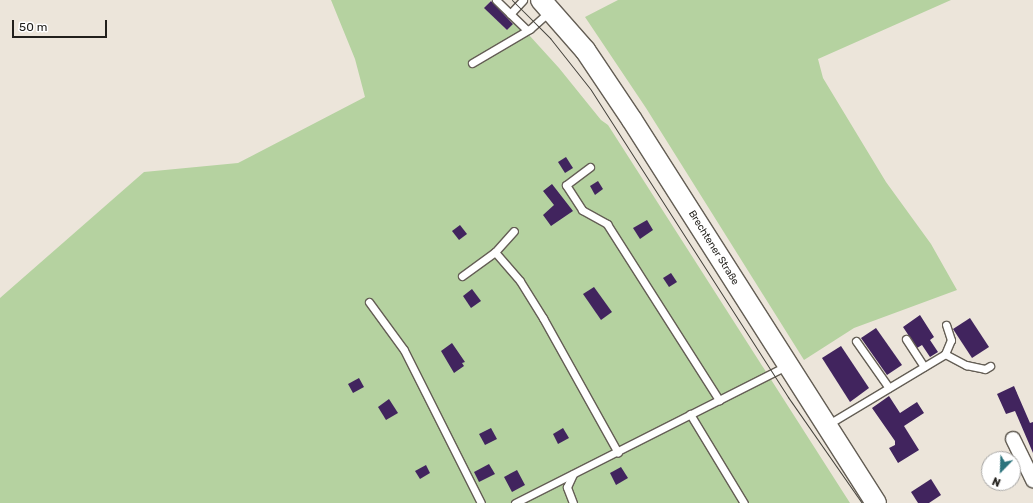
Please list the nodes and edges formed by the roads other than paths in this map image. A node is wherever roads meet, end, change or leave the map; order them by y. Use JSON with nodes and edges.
{"nodes":[{"id":1,"x":496,"y":0,"type":"edge"},
{"id":2,"x":523,"y":0,"type":"edge"},
{"id":3,"x":546,"y":5,"type":"edge"},
{"id":4,"x":510,"y":14,"type":"junction"},
{"id":5,"x":527,"y":30,"type":"junction"},
{"id":6,"x":472,"y":63,"type":"dead end"},
{"id":7,"x":590,"y":167,"type":"dead end"},
{"id":8,"x":514,"y":231,"type":"dead end"},
{"id":9,"x":495,"y":252,"type":"junction"},
{"id":10,"x":462,"y":276,"type":"dead end"},
{"id":11,"x":369,"y":302,"type":"dead end"},
{"id":12,"x":946,"y":325,"type":"dead end"},
{"id":13,"x":906,"y":339,"type":"dead end"},
{"id":14,"x":856,"y":341,"type":"dead end"},
{"id":15,"x":945,"y":354,"type":"junction"},
{"id":16,"x":787,"y":366,"type":"junction"},
{"id":17,"x":990,"y":366,"type":"dead end"},
{"id":18,"x":924,"y":367,"type":"junction"},
{"id":19,"x":889,"y":388,"type":"junction"},
{"id":20,"x":719,"y":400,"type":"junction"},
{"id":21,"x":690,"y":414,"type":"junction"},
{"id":22,"x":826,"y":425,"type":"junction"},
{"id":23,"x":1013,"y":439,"type":"dead end"},
{"id":24,"x":618,"y":453,"type":"junction"},
{"id":25,"x":573,"y":474,"type":"junction"},
{"id":26,"x":1033,"y":480,"type":"edge"},
{"id":27,"x":481,"y":503,"type":"edge"},
{"id":28,"x":516,"y":503,"type":"edge"},
{"id":29,"x":573,"y":503,"type":"edge"},
{"id":30,"x":744,"y":503,"type":"edge"},
{"id":31,"x":876,"y":503,"type":"edge"}],
"edges":[{"from":1,"to":4,"type":"lane"},
{"from":2,"to":4,"type":"lane"},
{"from":3,"to":5,"type":"lane"},
{"from":3,"to":16,"type":"main road","name":"Brechtener Straße"},
{"from":4,"to":5,"type":"lane"},
{"from":5,"to":6,"type":"lane"},
{"from":7,"to":20,"type":"lane"},
{"from":8,"to":9,"type":"lane"},
{"from":9,"to":10,"type":"lane"},
{"from":9,"to":24,"type":"lane"},
{"from":11,"to":27,"type":"lane"},
{"from":12,"to":15,"type":"lane"},
{"from":13,"to":18,"type":"lane"},
{"from":14,"to":19,"type":"lane"},
{"from":15,"to":17,"type":"lane"},
{"from":15,"to":18,"type":"lane"},
{"from":16,"to":20,"type":"lane"},
{"from":16,"to":22,"type":"main road","name":"Brechtener Straße"},
{"from":18,"to":19,"type":"lane"},
{"from":19,"to":22,"type":"lane"},
{"from":20,"to":21,"type":"lane"},
{"from":21,"to":24,"type":"lane"},
{"from":21,"to":30,"type":"lane"},
{"from":22,"to":31,"type":"main road","name":"Brechtener Straße"},
{"from":23,"to":26,"type":"street"},
{"from":24,"to":25,"type":"lane"},
{"from":25,"to":28,"type":"lane"},
{"from":25,"to":29,"type":"lane"}]}
